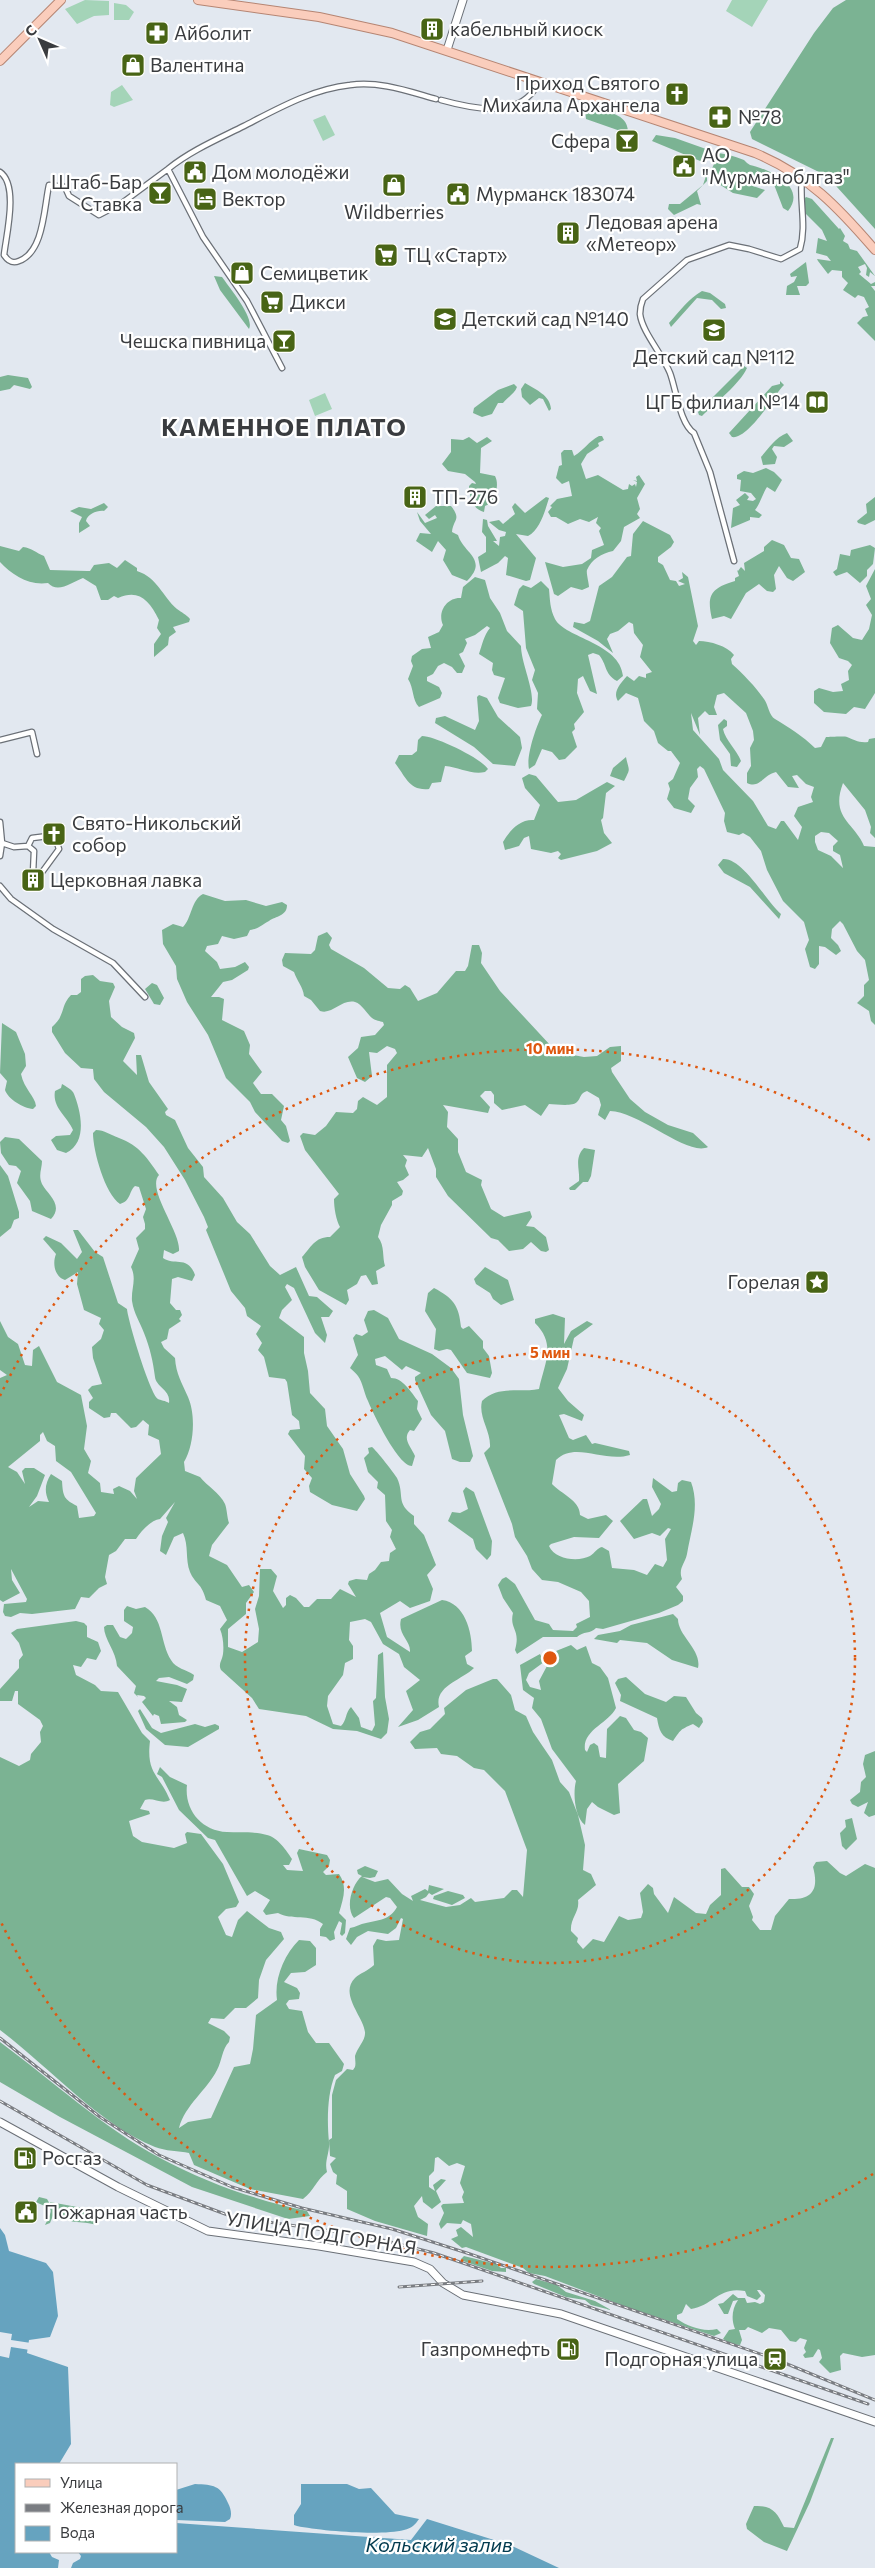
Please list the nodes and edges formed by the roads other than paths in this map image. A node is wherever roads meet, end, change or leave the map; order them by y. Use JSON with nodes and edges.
{"nodes":[{"id":1,"x":61,"y":0,"type":"edge"},
{"id":2,"x":198,"y":0,"type":"edge"},
{"id":3,"x":463,"y":0,"type":"edge"},
{"id":4,"x":447,"y":50,"type":"junction"},
{"id":5,"x":0,"y":61,"type":"edge"},
{"id":6,"x":538,"y":81,"type":"junction"},
{"id":7,"x":436,"y":99,"type":"dead end"},
{"id":8,"x":441,"y":100,"type":"dead end"},
{"id":9,"x":168,"y":169,"type":"junction"},
{"id":10,"x":0,"y":172,"type":"edge"},
{"id":11,"x":802,"y":177,"type":"junction"},
{"id":12,"x":875,"y":250,"type":"edge"},
{"id":13,"x":282,"y":368,"type":"dead end"},
{"id":14,"x":734,"y":560,"type":"dead end"},
{"id":15,"x":0,"y":740,"type":"edge"},
{"id":16,"x":37,"y":754,"type":"dead end"},
{"id":17,"x":0,"y":822,"type":"edge"},
{"id":18,"x":2,"y":843,"type":"junction"},
{"id":19,"x":28,"y":846,"type":"junction"},
{"id":20,"x":0,"y":856,"type":"edge"},
{"id":21,"x":0,"y":886,"type":"edge"},
{"id":22,"x":145,"y":996,"type":"dead end"},
{"id":23,"x":0,"y":2122,"type":"edge"},
{"id":24,"x":875,"y":2422,"type":"edge"}],
"edges":[{"from":1,"to":5,"type":"main road"},
{"from":2,"to":4,"type":"main road"},
{"from":3,"to":4,"type":"main road"},
{"from":4,"to":6,"type":"main road"},
{"from":6,"to":8,"type":"street"},
{"from":6,"to":11,"type":"main road"},
{"from":7,"to":9,"type":"street"},
{"from":9,"to":10,"type":"street"},
{"from":9,"to":13,"type":"street"},
{"from":11,"to":12,"type":"main road"},
{"from":11,"to":14,"type":"street"},
{"from":15,"to":16,"type":"street"},
{"from":17,"to":18,"type":"street"},
{"from":18,"to":19,"type":"street"},
{"from":18,"to":20,"type":"street"},
{"from":19,"to":19,"type":"street"},
{"from":21,"to":22,"type":"street"},
{"from":23,"to":24,"type":"main road","name":"УЛИЦА ПОДГОРНАЯ"}]}
